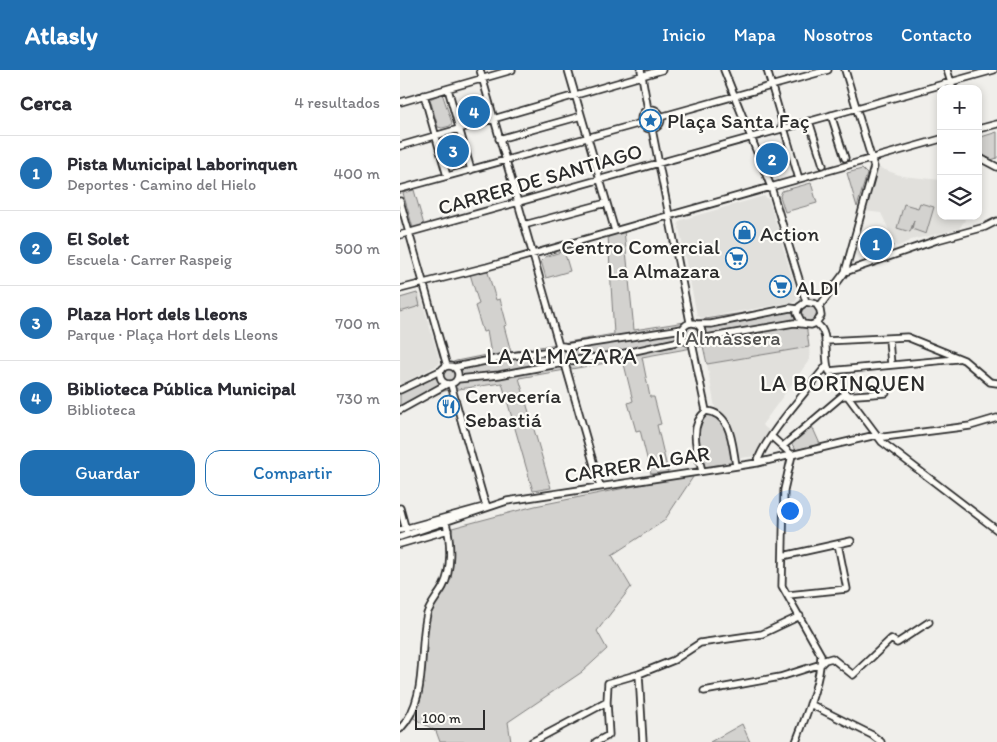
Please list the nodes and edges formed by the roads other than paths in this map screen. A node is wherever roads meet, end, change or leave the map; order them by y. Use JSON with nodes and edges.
{"nodes":[{"id":1,"x":480,"y":70,"type":"edge"},
{"id":2,"x":512,"y":70,"type":"edge"},
{"id":3,"x":568,"y":70,"type":"edge"},
{"id":4,"x":662,"y":70,"type":"edge"},
{"id":5,"x":724,"y":70,"type":"edge"},
{"id":6,"x":767,"y":70,"type":"edge"},
{"id":7,"x":828,"y":70,"type":"edge"},
{"id":8,"x":844,"y":70,"type":"edge"},
{"id":9,"x":947,"y":70,"type":"edge"},
{"id":10,"x":994,"y":70,"type":"edge"},
{"id":11,"x":641,"y":73,"type":"edge"},
{"id":12,"x":482,"y":78,"type":"junction"},
{"id":13,"x":950,"y":82,"type":"junction"},
{"id":14,"x":951,"y":85,"type":"edge"},
{"id":15,"x":771,"y":86,"type":"junction"},
{"id":16,"x":448,"y":89,"type":"junction"},
{"id":17,"x":424,"y":95,"type":"junction"},
{"id":18,"x":575,"y":95,"type":"junction"},
{"id":19,"x":735,"y":97,"type":"junction"},
{"id":20,"x":401,"y":102,"type":"dead end"},
{"id":21,"x":857,"y":108,"type":"junction"},
{"id":22,"x":648,"y":110,"type":"junction"},
{"id":23,"x":832,"y":115,"type":"junction"},
{"id":24,"x":581,"y":116,"type":"junction"},
{"id":25,"x":660,"y":117,"type":"junction"},
{"id":26,"x":494,"y":119,"type":"junction"},
{"id":27,"x":809,"y":121,"type":"junction"},
{"id":28,"x":641,"y":123,"type":"junction"},
{"id":29,"x":997,"y":124,"type":"edge"},
{"id":30,"x":784,"y":128,"type":"junction"},
{"id":31,"x":982,"y":128,"type":"edge"},
{"id":32,"x":459,"y":129,"type":"junction"},
{"id":33,"x":652,"y":129,"type":"junction"},
{"id":34,"x":435,"y":136,"type":"junction"},
{"id":35,"x":588,"y":137,"type":"junction"},
{"id":36,"x":752,"y":137,"type":"junction"},
{"id":37,"x":499,"y":139,"type":"junction"},
{"id":38,"x":937,"y":141,"type":"edge"},
{"id":39,"x":400,"y":146,"type":"edge"},
{"id":40,"x":845,"y":158,"type":"dead end"},
{"id":41,"x":872,"y":158,"type":"junction"},
{"id":42,"x":982,"y":159,"type":"edge"},
{"id":43,"x":505,"y":160,"type":"junction"},
{"id":44,"x":659,"y":162,"type":"junction"},
{"id":45,"x":823,"y":165,"type":"dead end"},
{"id":46,"x":997,"y":167,"type":"edge"},
{"id":47,"x":471,"y":170,"type":"junction"},
{"id":48,"x":447,"y":176,"type":"junction"},
{"id":49,"x":799,"y":179,"type":"junction"},
{"id":50,"x":600,"y":180,"type":"junction"},
{"id":51,"x":771,"y":187,"type":"junction"},
{"id":52,"x":400,"y":189,"type":"edge"},
{"id":53,"x":400,"y":201,"type":"edge"},
{"id":54,"x":517,"y":202,"type":"junction"},
{"id":55,"x":606,"y":203,"type":"junction"},
{"id":56,"x":669,"y":216,"type":"junction"},
{"id":57,"x":997,"y":221,"type":"edge"},
{"id":58,"x":524,"y":225,"type":"junction"},
{"id":59,"x":614,"y":231,"type":"junction"},
{"id":60,"x":409,"y":233,"type":"junction"},
{"id":61,"x":400,"y":235,"type":"edge"},
{"id":62,"x":532,"y":255,"type":"junction"},
{"id":63,"x":845,"y":272,"type":"junction"},
{"id":64,"x":423,"y":283,"type":"junction"},
{"id":65,"x":400,"y":289,"type":"edge"},
{"id":66,"x":806,"y":302,"type":"junction"},
{"id":67,"x":819,"y":307,"type":"junction"},
{"id":68,"x":798,"y":308,"type":"junction"},
{"id":69,"x":690,"y":322,"type":"junction"},
{"id":70,"x":802,"y":323,"type":"junction"},
{"id":71,"x":816,"y":323,"type":"junction"},
{"id":72,"x":698,"y":324,"type":"junction"},
{"id":73,"x":682,"y":329,"type":"junction"},
{"id":74,"x":889,"y":339,"type":"junction"},
{"id":75,"x":685,"y":340,"type":"junction"},
{"id":76,"x":700,"y":340,"type":"junction"},
{"id":77,"x":825,"y":340,"type":"junction"},
{"id":78,"x":692,"y":343,"type":"junction"},
{"id":79,"x":559,"y":346,"type":"junction"},
{"id":80,"x":566,"y":347,"type":"junction"},
{"id":81,"x":554,"y":351,"type":"junction"},
{"id":82,"x":958,"y":359,"type":"junction"},
{"id":83,"x":564,"y":363,"type":"junction"},
{"id":84,"x":826,"y":365,"type":"junction"},
{"id":85,"x":891,"y":365,"type":"junction"},
{"id":86,"x":455,"y":367,"type":"junction"},
{"id":87,"x":444,"y":368,"type":"junction"},
{"id":88,"x":829,"y":371,"type":"junction"},
{"id":89,"x":458,"y":379,"type":"junction"},
{"id":90,"x":997,"y":384,"type":"edge"},
{"id":91,"x":449,"y":385,"type":"junction"},
{"id":92,"x":400,"y":390,"type":"edge"},
{"id":93,"x":886,"y":392,"type":"dead end"},
{"id":94,"x":846,"y":396,"type":"junction"},
{"id":95,"x":400,"y":410,"type":"edge"},
{"id":96,"x":706,"y":411,"type":"junction"},
{"id":97,"x":997,"y":418,"type":"edge"},
{"id":98,"x":876,"y":435,"type":"junction"},
{"id":99,"x":772,"y":437,"type":"junction"},
{"id":100,"x":783,"y":446,"type":"junction"},
{"id":101,"x":792,"y":455,"type":"junction"},
{"id":102,"x":757,"y":463,"type":"junction"},
{"id":103,"x":736,"y":465,"type":"junction"},
{"id":104,"x":702,"y":471,"type":"junction"},
{"id":105,"x":600,"y":486,"type":"junction"},
{"id":106,"x":488,"y":506,"type":"junction"},
{"id":107,"x":400,"y":508,"type":"edge"},
{"id":108,"x":446,"y":523,"type":"junction"},
{"id":109,"x":448,"y":530,"type":"junction"},
{"id":110,"x":997,"y":530,"type":"edge"},
{"id":111,"x":405,"y":531,"type":"edge"},
{"id":112,"x":400,"y":537,"type":"edge"},
{"id":113,"x":851,"y":541,"type":"dead end"},
{"id":114,"x":400,"y":544,"type":"edge"},
{"id":115,"x":838,"y":544,"type":"junction"},
{"id":116,"x":783,"y":556,"type":"junction"},
{"id":117,"x":788,"y":595,"type":"junction"},
{"id":118,"x":800,"y":616,"type":"junction"},
{"id":119,"x":929,"y":622,"type":"dead end"},
{"id":120,"x":821,"y":664,"type":"junction"},
{"id":121,"x":639,"y":674,"type":"junction"},
{"id":122,"x":704,"y":691,"type":"dead end"},
{"id":123,"x":607,"y":702,"type":"junction"},
{"id":124,"x":810,"y":704,"type":"junction"},
{"id":125,"x":400,"y":729,"type":"edge"},
{"id":126,"x":532,"y":742,"type":"edge"},
{"id":127,"x":596,"y":742,"type":"edge"},
{"id":128,"x":643,"y":742,"type":"edge"},
{"id":129,"x":796,"y":742,"type":"edge"},
{"id":130,"x":881,"y":742,"type":"edge"}],
"edges":[{"from":1,"to":12,"type":"street"},
{"from":2,"to":12,"type":"street"},
{"from":3,"to":18,"type":"street"},
{"from":4,"to":11,"type":"street"},
{"from":5,"to":19,"type":"street"},
{"from":6,"to":15,"type":"street"},
{"from":7,"to":15,"type":"street"},
{"from":8,"to":21,"type":"street"},
{"from":9,"to":13,"type":"street"},
{"from":10,"to":13,"type":"street","name":"CARRER DE SANTIAGO"},
{"from":11,"to":18,"type":"street"},
{"from":11,"to":22,"type":"street"},
{"from":12,"to":16,"type":"street"},
{"from":12,"to":26,"type":"street"},
{"from":13,"to":14,"type":"street"},
{"from":13,"to":21,"type":"street","name":"CARRER DE SANTIAGO"},
{"from":15,"to":19,"type":"street"},
{"from":15,"to":30,"type":"street"},
{"from":16,"to":17,"type":"street"},
{"from":16,"to":32,"type":"street"},
{"from":17,"to":20,"type":"street"},
{"from":17,"to":34,"type":"street"},
{"from":18,"to":24,"type":"street"},
{"from":18,"to":26,"type":"street"},
{"from":19,"to":25,"type":"street"},
{"from":19,"to":36,"type":"street"},
{"from":21,"to":23,"type":"street","name":"CARRER DE SANTIAGO"},
{"from":21,"to":41,"type":"street"},
{"from":22,"to":25,"type":"street"},
{"from":22,"to":28,"type":"street"},
{"from":23,"to":27,"type":"street","name":"CARRER DE SANTIAGO"},
{"from":23,"to":40,"type":"street"},
{"from":24,"to":35,"type":"street"},
{"from":24,"to":37,"type":"street"},
{"from":25,"to":33,"type":"street"},
{"from":26,"to":32,"type":"street"},
{"from":26,"to":37,"type":"street"},
{"from":27,"to":30,"type":"street","name":"CARRER DE SANTIAGO"},
{"from":27,"to":45,"type":"street"},
{"from":28,"to":33,"type":"street"},
{"from":28,"to":35,"type":"street"},
{"from":29,"to":31,"type":"street"},
{"from":30,"to":36,"type":"street","name":"CARRER DE SANTIAGO"},
{"from":30,"to":49,"type":"street"},
{"from":32,"to":34,"type":"street"},
{"from":32,"to":47,"type":"street"},
{"from":33,"to":44,"type":"street"},
{"from":34,"to":39,"type":"street"},
{"from":34,"to":48,"type":"street"},
{"from":35,"to":43,"type":"street"},
{"from":35,"to":50,"type":"street"},
{"from":36,"to":44,"type":"street","name":"CARRER DE SANTIAGO"},
{"from":36,"to":51,"type":"street"},
{"from":37,"to":43,"type":"street"},
{"from":38,"to":41,"type":"street"},
{"from":41,"to":49,"type":"street"},
{"from":41,"to":63,"type":"street"},
{"from":42,"to":46,"type":"street"},
{"from":43,"to":47,"type":"street"},
{"from":43,"to":54,"type":"street"},
{"from":44,"to":50,"type":"street","name":"CARRER DE SANTIAGO"},
{"from":44,"to":56,"type":"street"},
{"from":47,"to":48,"type":"street"},
{"from":48,"to":52,"type":"street"},
{"from":49,"to":51,"type":"street"},
{"from":50,"to":54,"type":"street","name":"CARRER DE SANTIAGO"},
{"from":50,"to":55,"type":"street"},
{"from":51,"to":56,"type":"street"},
{"from":51,"to":66,"type":"street"},
{"from":53,"to":60,"type":"street"},
{"from":54,"to":58,"type":"street"},
{"from":54,"to":60,"type":"street","name":"CARRER DE SANTIAGO"},
{"from":55,"to":58,"type":"street"},
{"from":55,"to":59,"type":"street"},
{"from":56,"to":59,"type":"street"},
{"from":56,"to":69,"type":"street"},
{"from":57,"to":63,"type":"street"},
{"from":58,"to":62,"type":"street"},
{"from":59,"to":62,"type":"street"},
{"from":60,"to":61,"type":"street","name":"CARRER DE SANTIAGO"},
{"from":60,"to":64,"type":"street"},
{"from":62,"to":64,"type":"street"},
{"from":62,"to":79,"type":"street"},
{"from":63,"to":67,"type":"street"},
{"from":64,"to":65,"type":"street"},
{"from":64,"to":87,"type":"street"},
{"from":66,"to":67,"type":"street"},
{"from":66,"to":68,"type":"street"},
{"from":67,"to":71,"type":"street"},
{"from":68,"to":70,"type":"street"},
{"from":68,"to":72,"type":"street"},
{"from":69,"to":72,"type":"street"},
{"from":69,"to":73,"type":"street"},
{"from":70,"to":71,"type":"street"},
{"from":70,"to":76,"type":"street"},
{"from":71,"to":77,"type":"street"},
{"from":72,"to":76,"type":"street"},
{"from":73,"to":75,"type":"street"},
{"from":73,"to":80,"type":"street"},
{"from":74,"to":77,"type":"street"},
{"from":74,"to":82,"type":"street"},
{"from":74,"to":85,"type":"street"},
{"from":75,"to":78,"type":"street"},
{"from":75,"to":83,"type":"street"},
{"from":76,"to":78,"type":"street"},
{"from":77,"to":84,"type":"street"},
{"from":78,"to":96,"type":"street"},
{"from":79,"to":80,"type":"street"},
{"from":79,"to":81,"type":"street"},
{"from":80,"to":83,"type":"street"},
{"from":81,"to":83,"type":"street"},
{"from":81,"to":86,"type":"street"},
{"from":82,"to":85,"type":"street"},
{"from":82,"to":90,"type":"street"},
{"from":83,"to":89,"type":"street"},
{"from":83,"to":105,"type":"street"},
{"from":84,"to":88,"type":"street"},
{"from":84,"to":99,"type":"street"},
{"from":85,"to":88,"type":"street"},
{"from":86,"to":87,"type":"street"},
{"from":86,"to":89,"type":"street"},
{"from":87,"to":91,"type":"street"},
{"from":87,"to":92,"type":"street"},
{"from":88,"to":94,"type":"street"},
{"from":89,"to":91,"type":"street"},
{"from":91,"to":95,"type":"street"},
{"from":91,"to":106,"type":"street"},
{"from":93,"to":94,"type":"street"},
{"from":94,"to":98,"type":"street"},
{"from":94,"to":100,"type":"street"},
{"from":96,"to":103,"type":"street"},
{"from":96,"to":104,"type":"street"},
{"from":97,"to":98,"type":"street","name":"CARRER ALGAR"},
{"from":98,"to":101,"type":"street","name":"CARRER ALGAR"},
{"from":98,"to":110,"type":"street"},
{"from":99,"to":100,"type":"street"},
{"from":99,"to":102,"type":"street"},
{"from":100,"to":101,"type":"street"},
{"from":101,"to":102,"type":"street","name":"CARRER ALGAR"},
{"from":101,"to":116,"type":"street"},
{"from":102,"to":103,"type":"street","name":"CARRER ALGAR"},
{"from":103,"to":104,"type":"street","name":"CARRER ALGAR"},
{"from":104,"to":105,"type":"street","name":"CARRER ALGAR"},
{"from":105,"to":106,"type":"street","name":"CARRER ALGAR"},
{"from":106,"to":108,"type":"street","name":"CARRER ALGAR"},
{"from":106,"to":111,"type":"street","name":"CARRER ALGAR"},
{"from":107,"to":111,"type":"street"},
{"from":108,"to":109,"type":"street"},
{"from":108,"to":111,"type":"street","name":"CARRER ALGAR"},
{"from":109,"to":114,"type":"street"},
{"from":109,"to":125,"type":"street"},
{"from":111,"to":112,"type":"street","name":"CARRER ALGAR"},
{"from":113,"to":115,"type":"street"},
{"from":115,"to":116,"type":"street"},
{"from":115,"to":117,"type":"street"},
{"from":116,"to":117,"type":"street"},
{"from":117,"to":118,"type":"street"},
{"from":118,"to":120,"type":"street"},
{"from":118,"to":121,"type":"street"},
{"from":119,"to":120,"type":"street"},
{"from":120,"to":122,"type":"street"},
{"from":120,"to":124,"type":"street"},
{"from":121,"to":123,"type":"street"},
{"from":121,"to":128,"type":"street"},
{"from":123,"to":126,"type":"street"},
{"from":123,"to":127,"type":"street"},
{"from":124,"to":129,"type":"street"},
{"from":124,"to":130,"type":"street"}]}
